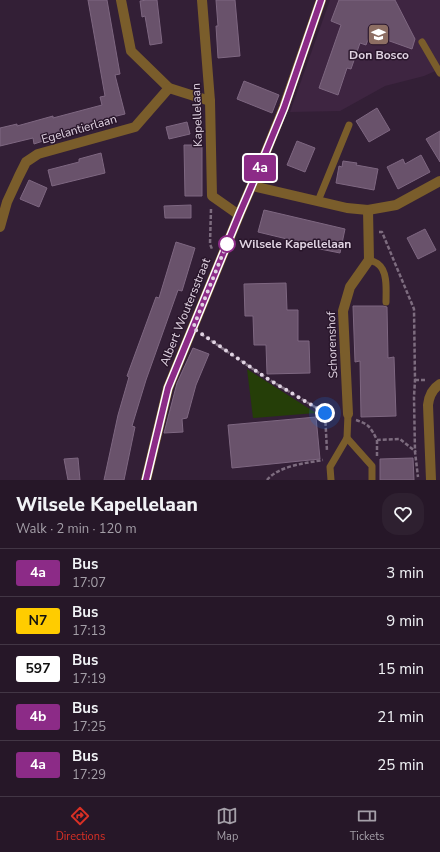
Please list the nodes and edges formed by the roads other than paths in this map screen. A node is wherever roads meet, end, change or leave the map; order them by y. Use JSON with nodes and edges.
{"nodes":[{"id":1,"x":121,"y":0,"type":"edge"},
{"id":2,"x":202,"y":0,"type":"edge"},
{"id":3,"x":321,"y":0,"type":"edge"},
{"id":4,"x":422,"y":42,"type":"dead end"},
{"id":5,"x":440,"y":73,"type":"edge"},
{"id":6,"x":169,"y":88,"type":"junction"},
{"id":7,"x":210,"y":101,"type":"junction"},
{"id":8,"x":349,"y":125,"type":"dead end"},
{"id":9,"x":440,"y":181,"type":"edge"},
{"id":10,"x":252,"y":186,"type":"junction"},
{"id":11,"x":318,"y":201,"type":"junction"},
{"id":12,"x":368,"y":210,"type":"junction"},
{"id":13,"x":239,"y":215,"type":"junction"},
{"id":14,"x":0,"y":227,"type":"edge"},
{"id":15,"x":369,"y":260,"type":"junction"},
{"id":16,"x":386,"y":302,"type":"dead end"},
{"id":17,"x":440,"y":384,"type":"edge"},
{"id":18,"x":348,"y":414,"type":"joint"},
{"id":19,"x":347,"y":438,"type":"junction"},
{"id":20,"x":146,"y":480,"type":"edge"},
{"id":21,"x":331,"y":480,"type":"edge"},
{"id":22,"x":372,"y":480,"type":"edge"},
{"id":23,"x":431,"y":480,"type":"edge"}],
"edges":[{"from":1,"to":6,"type":"street"},
{"from":2,"to":7,"type":"street","name":"Kapellelaan"},
{"from":3,"to":10,"type":"street","name":"Albert Woutersstraat"},
{"from":4,"to":5,"type":"lane"},
{"from":6,"to":7,"type":"street"},
{"from":6,"to":14,"type":"street","name":"Egelantierlaan"},
{"from":7,"to":13,"type":"street","name":"Kapellelaan"},
{"from":8,"to":11,"type":"lane"},
{"from":9,"to":12,"type":"street"},
{"from":10,"to":11,"type":"street"},
{"from":10,"to":13,"type":"street","name":"Albert Woutersstraat"},
{"from":11,"to":12,"type":"street"},
{"from":12,"to":15,"type":"street"},
{"from":13,"to":20,"type":"street","name":"Albert Woutersstraat"},
{"from":15,"to":16,"type":"lane"},
{"from":15,"to":18,"type":"street","name":"Schorenshof"},
{"from":17,"to":23,"type":"street"},
{"from":18,"to":19,"type":"lane"},
{"from":19,"to":21,"type":"lane"},
{"from":19,"to":22,"type":"lane"}]}
